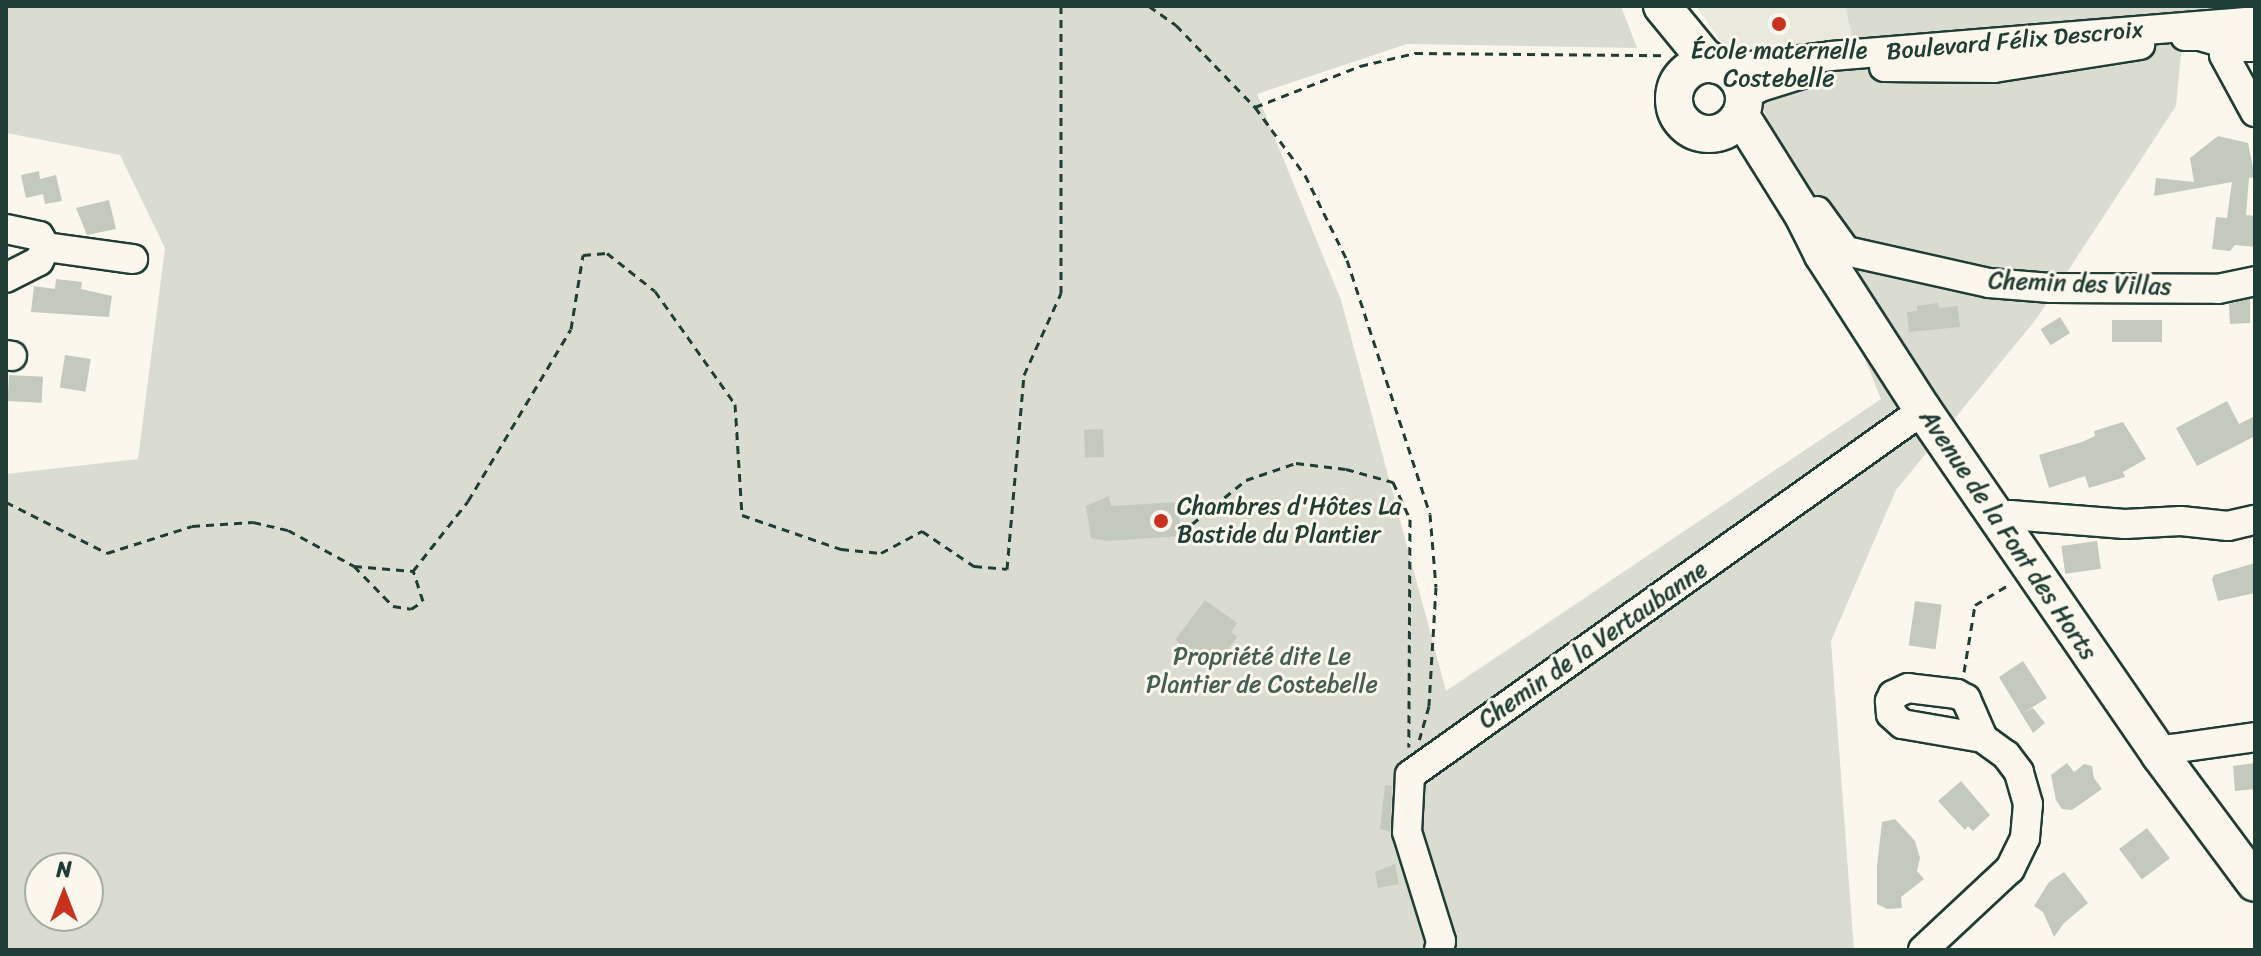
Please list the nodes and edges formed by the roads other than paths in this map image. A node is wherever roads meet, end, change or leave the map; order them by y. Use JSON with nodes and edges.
{"nodes":[{"id":1,"x":1665,"y":10,"type":"edge"},
{"id":2,"x":2246,"y":44,"type":"edge"},
{"id":3,"x":1682,"y":66,"type":"junction"},
{"id":4,"x":1735,"y":90,"type":"junction"},
{"id":5,"x":2255,"y":112,"type":"edge"},
{"id":6,"x":1701,"y":134,"type":"junction"},
{"id":7,"x":1776,"y":177,"type":"junction"},
{"id":8,"x":6,"y":229,"type":"edge"},
{"id":9,"x":46,"y":247,"type":"junction"},
{"id":10,"x":133,"y":259,"type":"dead end"},
{"id":11,"x":6,"y":278,"type":"edge"},
{"id":12,"x":2255,"y":281,"type":"edge"},
{"id":13,"x":1923,"y":410,"type":"junction"},
{"id":14,"x":2000,"y":520,"type":"junction"},
{"id":15,"x":2255,"y":520,"type":"edge"},
{"id":16,"x":2255,"y":737,"type":"edge"},
{"id":17,"x":1983,"y":738,"type":"junction"},
{"id":18,"x":2160,"y":755,"type":"junction"},
{"id":19,"x":2255,"y":883,"type":"edge"},
{"id":20,"x":1439,"y":950,"type":"edge"},
{"id":21,"x":1923,"y":950,"type":"edge"}],
"edges":[{"from":1,"to":3,"type":"main road","name":"Avenue de la Font des Horts"},
{"from":1,"to":4,"type":"main road","name":"Avenue de la Font des Horts"},
{"from":2,"to":4,"type":"street","name":"Boulevard Félix Descroix"},
{"from":2,"to":5,"type":"street"},
{"from":3,"to":4,"type":"main road"},
{"from":3,"to":6,"type":"main road"},
{"from":4,"to":6,"type":"main road"},
{"from":4,"to":7,"type":"main road","name":"Avenue de la Font des Horts"},
{"from":4,"to":12,"type":"street","name":"Chemin des Villas"},
{"from":6,"to":7,"type":"main road","name":"Avenue de la Font des Horts"},
{"from":7,"to":13,"type":"main road","name":"Avenue de la Font des Horts"},
{"from":8,"to":9,"type":"street"},
{"from":9,"to":10,"type":"street"},
{"from":9,"to":11,"type":"street"},
{"from":13,"to":14,"type":"main road","name":"Avenue de la Font des Horts"},
{"from":13,"to":20,"type":"street","name":"Chemin de la Vertaubanne"},
{"from":14,"to":15,"type":"street"},
{"from":14,"to":18,"type":"main road","name":"Avenue de la Font des Horts"},
{"from":16,"to":18,"type":"street"},
{"from":17,"to":17,"type":"street"},
{"from":17,"to":21,"type":"street"},
{"from":18,"to":19,"type":"main road","name":"Avenue de la Font des Horts"}]}
